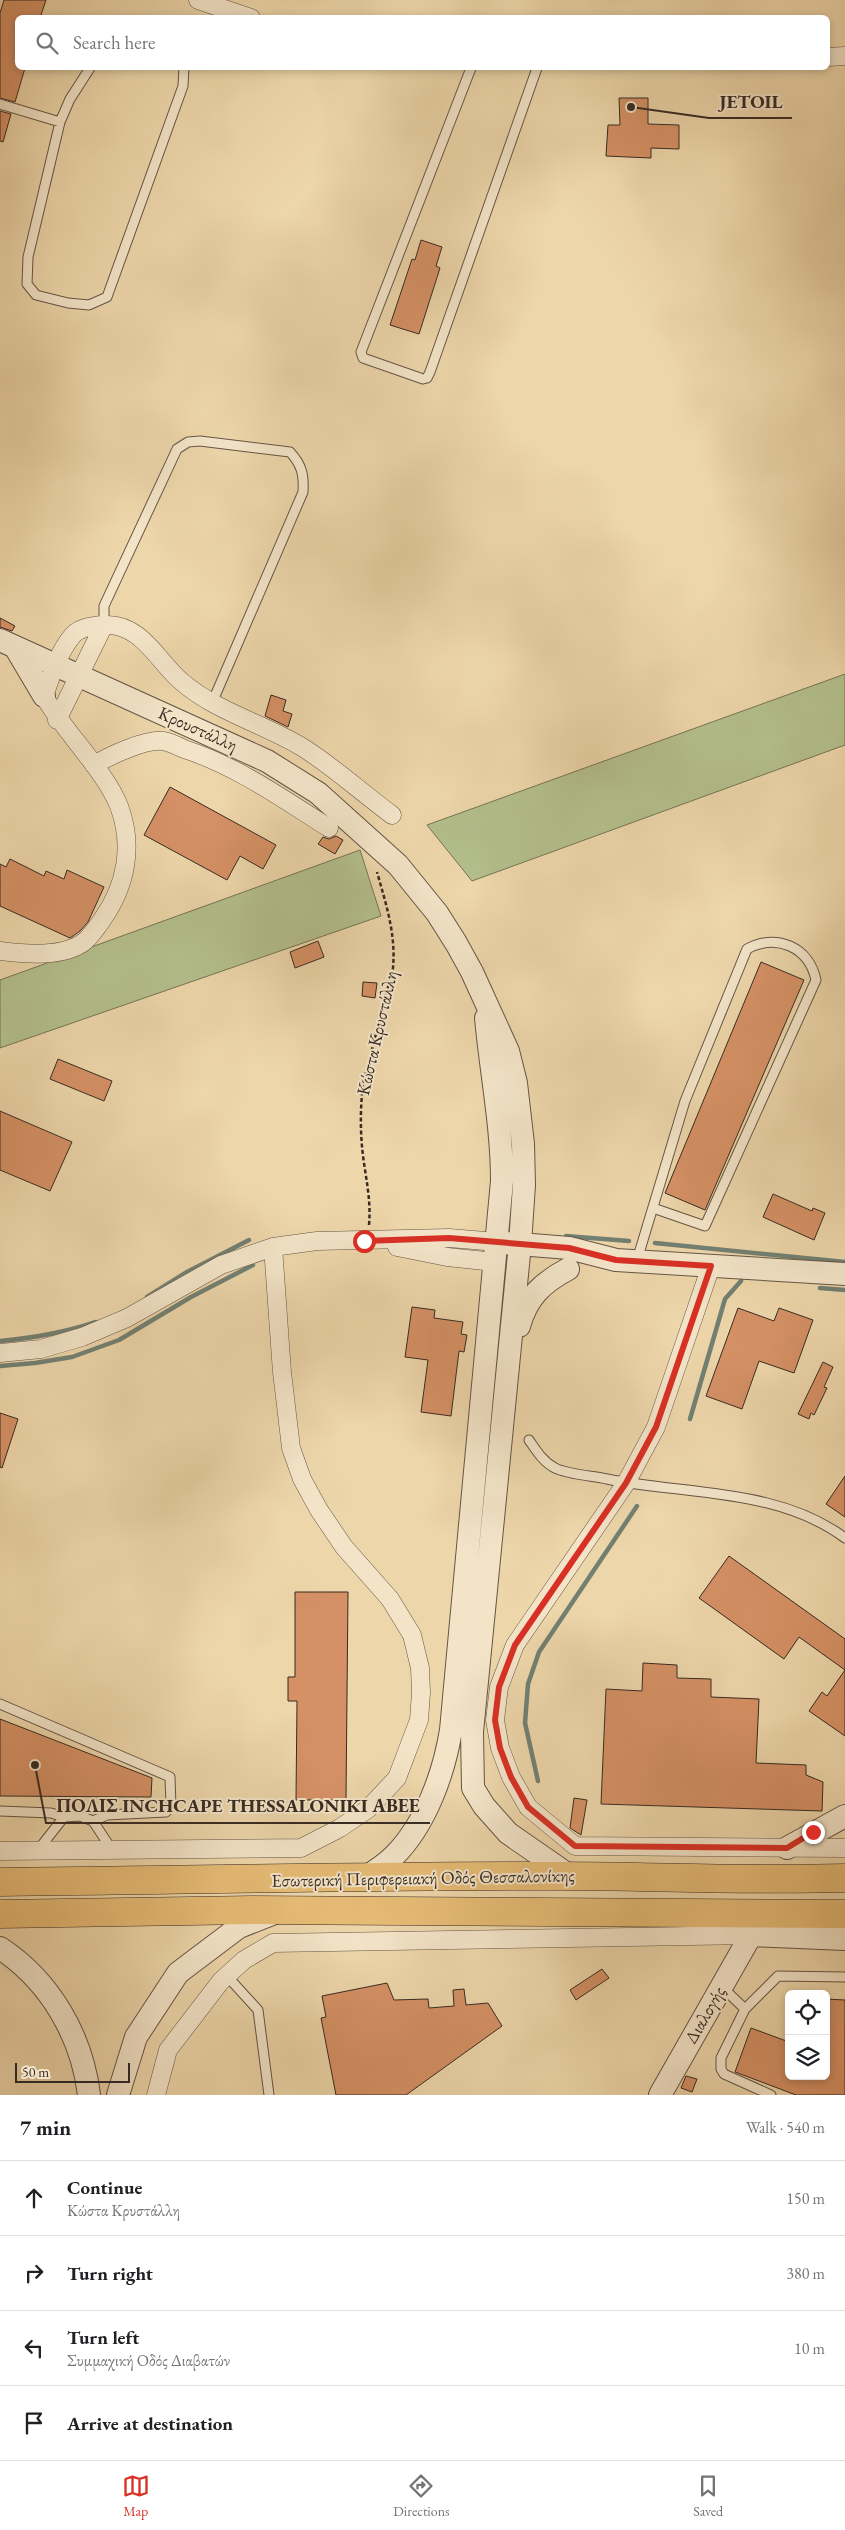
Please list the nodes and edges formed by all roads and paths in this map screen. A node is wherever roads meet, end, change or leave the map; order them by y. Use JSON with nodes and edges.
{"nodes":[{"id":1,"x":198,"y":0,"type":"edge"},
{"id":2,"x":242,"y":15,"type":"edge"},
{"id":3,"x":845,"y":56,"type":"edge"},
{"id":4,"x":830,"y":57,"type":"edge"},
{"id":5,"x":89,"y":70,"type":"edge"},
{"id":6,"x":184,"y":70,"type":"edge"},
{"id":7,"x":470,"y":70,"type":"edge"},
{"id":8,"x":536,"y":70,"type":"edge"},
{"id":9,"x":0,"y":104,"type":"edge"},
{"id":10,"x":60,"y":122,"type":"junction"},
{"id":11,"x":104,"y":625,"type":"junction"},
{"id":12,"x":8,"y":644,"type":"edge"},
{"id":13,"x":56,"y":665,"type":"junction"},
{"id":14,"x":79,"y":676,"type":"junction"},
{"id":15,"x":44,"y":696,"type":"junction"},
{"id":16,"x":212,"y":703,"type":"junction"},
{"id":17,"x":57,"y":720,"type":"junction"},
{"id":18,"x":94,"y":765,"type":"junction"},
{"id":19,"x":392,"y":816,"type":"dead end"},
{"id":20,"x":330,"y":828,"type":"dead end"},
{"id":21,"x":377,"y":855,"type":"junction"},
{"id":22,"x":0,"y":951,"type":"edge"},
{"id":23,"x":485,"y":1004,"type":"junction"},
{"id":24,"x":653,"y":1208,"type":"junction"},
{"id":25,"x":364,"y":1241,"type":"junction"},
{"id":26,"x":273,"y":1247,"type":"junction"},
{"id":27,"x":497,"y":1252,"type":"junction"},
{"id":28,"x":519,"y":1254,"type":"junction"},
{"id":29,"x":626,"y":1261,"type":"junction"},
{"id":30,"x":711,"y":1266,"type":"junction"},
{"id":31,"x":568,"y":1269,"type":"junction"},
{"id":32,"x":845,"y":1274,"type":"edge"},
{"id":33,"x":0,"y":1352,"type":"edge"},
{"id":34,"x":507,"y":1371,"type":"junction"},
{"id":35,"x":530,"y":1440,"type":"dead end"},
{"id":36,"x":626,"y":1483,"type":"junction"},
{"id":37,"x":845,"y":1538,"type":"edge"},
{"id":38,"x":0,"y":1704,"type":"edge"},
{"id":39,"x":0,"y":1812,"type":"edge"},
{"id":40,"x":845,"y":1816,"type":"edge"},
{"id":41,"x":64,"y":1818,"type":"junction"},
{"id":42,"x":93,"y":1821,"type":"junction"},
{"id":43,"x":787,"y":1848,"type":"junction"},
{"id":44,"x":845,"y":1848,"type":"edge"},
{"id":45,"x":37,"y":1850,"type":"junction"},
{"id":46,"x":112,"y":1850,"type":"junction"},
{"id":47,"x":0,"y":1851,"type":"edge"},
{"id":48,"x":570,"y":1876,"type":"junction"},
{"id":49,"x":845,"y":1878,"type":"edge"},
{"id":50,"x":363,"y":1879,"type":"junction"},
{"id":51,"x":0,"y":1882,"type":"edge"},
{"id":52,"x":282,"y":1910,"type":"junction"},
{"id":53,"x":0,"y":1914,"type":"edge"},
{"id":54,"x":845,"y":1914,"type":"edge"},
{"id":55,"x":751,"y":1935,"type":"junction"},
{"id":56,"x":845,"y":1939,"type":"edge"},
{"id":57,"x":0,"y":1948,"type":"edge"},
{"id":58,"x":227,"y":1976,"type":"junction"},
{"id":59,"x":845,"y":1977,"type":"edge"},
{"id":60,"x":721,"y":1986,"type":"junction"},
{"id":61,"x":745,"y":2008,"type":"junction"},
{"id":62,"x":89,"y":2095,"type":"edge"},
{"id":63,"x":118,"y":2095,"type":"edge"},
{"id":64,"x":156,"y":2095,"type":"edge"},
{"id":65,"x":269,"y":2095,"type":"edge"},
{"id":66,"x":660,"y":2095,"type":"edge"},
{"id":67,"x":771,"y":2095,"type":"edge"}],
"edges":[{"from":1,"to":2,"type":"street"},
{"from":3,"to":4,"type":"street"},
{"from":5,"to":10,"type":"lane"},
{"from":6,"to":10,"type":"lane"},
{"from":7,"to":8,"type":"lane"},
{"from":9,"to":10,"type":"lane"},
{"from":11,"to":13,"type":"street"},
{"from":11,"to":14,"type":"street"},
{"from":11,"to":16,"type":"street"},
{"from":11,"to":16,"type":"lane"},
{"from":12,"to":13,"type":"street","name":"Κρουστάλλη"},
{"from":12,"to":15,"type":"street"},
{"from":13,"to":14,"type":"street","name":"Κρουστάλλη"},
{"from":13,"to":15,"type":"street"},
{"from":14,"to":17,"type":"street"},
{"from":14,"to":21,"type":"street","name":"Κρουστάλλη"},
{"from":15,"to":17,"type":"street"},
{"from":16,"to":19,"type":"street"},
{"from":17,"to":18,"type":"street"},
{"from":18,"to":20,"type":"street"},
{"from":18,"to":22,"type":"street"},
{"from":21,"to":23,"type":"street","name":"Κρουστάλλη"},
{"from":21,"to":25,"type":"path","name":"Κώστα Κρυστάλλη"},
{"from":23,"to":27,"type":"street"},
{"from":23,"to":28,"type":"street"},
{"from":24,"to":24,"type":"lane"},
{"from":24,"to":29,"type":"lane"},
{"from":25,"to":26,"type":"street"},
{"from":25,"to":27,"type":"street"},
{"from":26,"to":33,"type":"street"},
{"from":26,"to":46,"type":"street"},
{"from":27,"to":28,"type":"street"},
{"from":27,"to":50,"type":"street"},
{"from":28,"to":29,"type":"street"},
{"from":28,"to":31,"type":"street"},
{"from":28,"to":34,"type":"street"},
{"from":29,"to":30,"type":"street"},
{"from":29,"to":31,"type":"street"},
{"from":30,"to":32,"type":"street"},
{"from":30,"to":36,"type":"street"},
{"from":31,"to":34,"type":"street"},
{"from":34,"to":48,"type":"street"},
{"from":35,"to":36,"type":"lane"},
{"from":36,"to":37,"type":"lane"},
{"from":36,"to":43,"type":"street"},
{"from":38,"to":42,"type":"lane"},
{"from":39,"to":41,"type":"lane"},
{"from":40,"to":43,"type":"street"},
{"from":41,"to":42,"type":"lane"},
{"from":41,"to":45,"type":"lane"},
{"from":42,"to":46,"type":"lane"},
{"from":43,"to":44,"type":"street"},
{"from":45,"to":46,"type":"street"},
{"from":45,"to":47,"type":"street"},
{"from":48,"to":49,"type":"highway","name":"Εσωτερική Περιφερειακή Οδός Θεσσαλονίκης"},
{"from":48,"to":50,"type":"highway","name":"Εσωτερική Περιφερειακή Οδός Θεσσαλονίκης"},
{"from":50,"to":51,"type":"highway","name":"Εσωτερική Περιφερειακή Οδός Θεσσαλονίκης"},
{"from":52,"to":53,"type":"highway","name":"Εσωτερική Περιφερειακή Οδός Θεσσαλονίκης"},
{"from":52,"to":54,"type":"highway","name":"Εσωτερική Περιφερειακή Οδός Θεσσαλονίκης"},
{"from":52,"to":63,"type":"street"},
{"from":55,"to":56,"type":"street"},
{"from":55,"to":58,"type":"street"},
{"from":55,"to":60,"type":"street","name":"Διαλογής"},
{"from":57,"to":62,"type":"street"},
{"from":58,"to":64,"type":"street"},
{"from":58,"to":65,"type":"lane"},
{"from":59,"to":61,"type":"lane"},
{"from":60,"to":61,"type":"lane"},
{"from":60,"to":66,"type":"street","name":"Διαλογής"},
{"from":61,"to":67,"type":"lane"}]}
